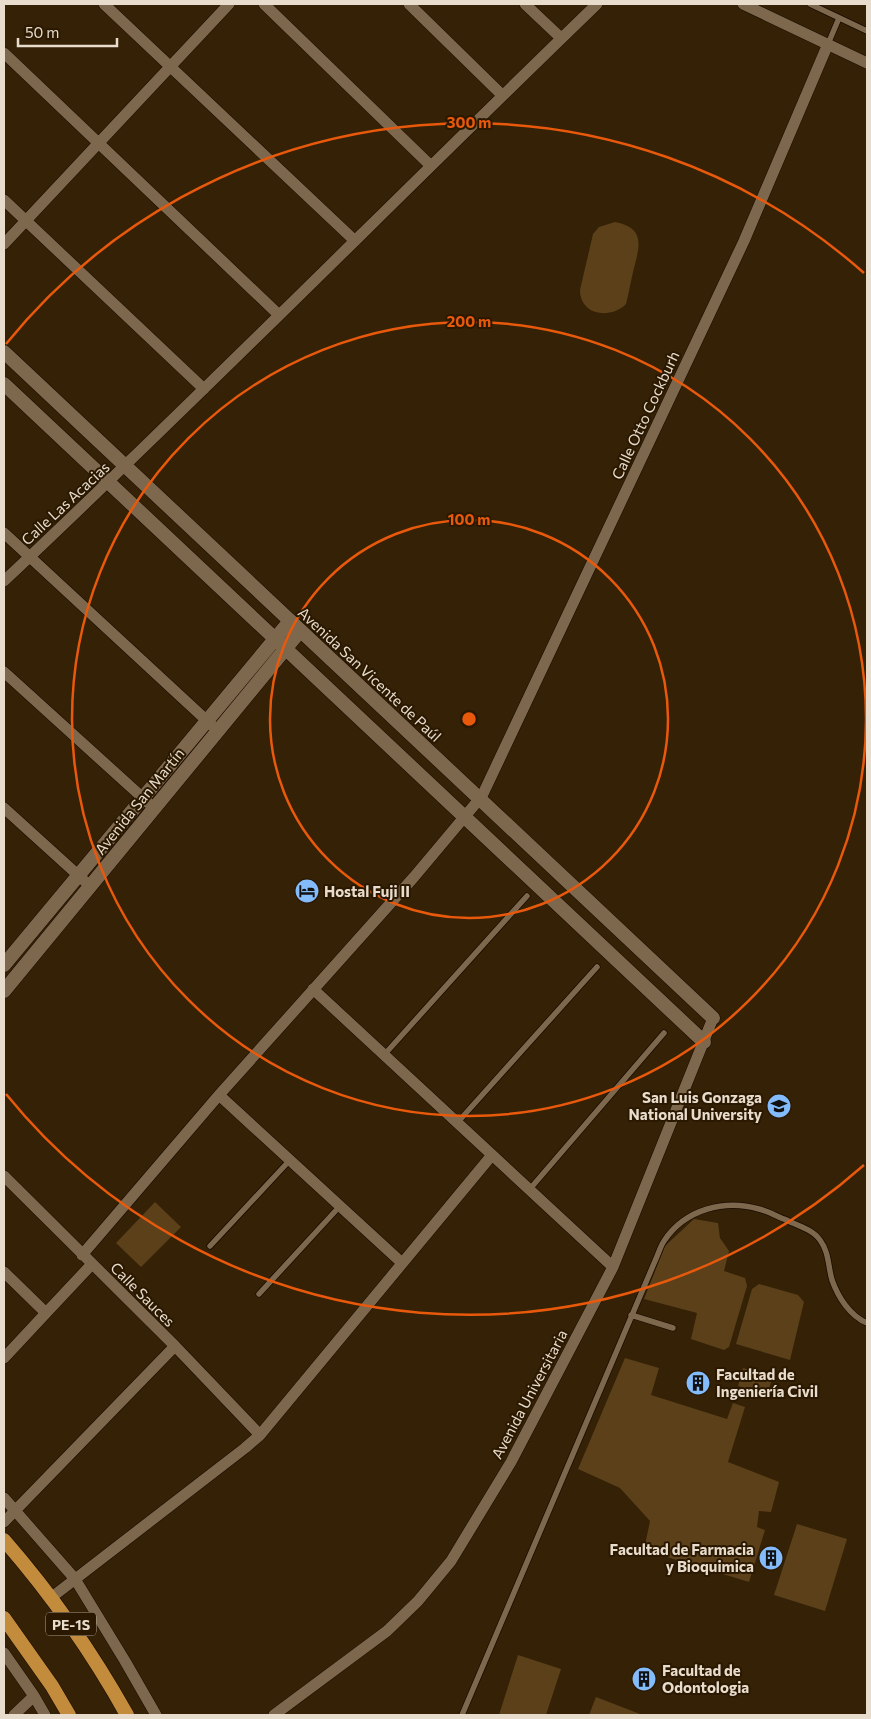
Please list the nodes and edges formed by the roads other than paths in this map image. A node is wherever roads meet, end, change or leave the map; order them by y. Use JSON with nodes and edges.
{"nodes":[{"id":1,"x":104,"y":4,"type":"edge"},
{"id":2,"x":229,"y":4,"type":"edge"},
{"id":3,"x":264,"y":4,"type":"edge"},
{"id":4,"x":408,"y":4,"type":"edge"},
{"id":5,"x":525,"y":4,"type":"edge"},
{"id":6,"x":596,"y":4,"type":"edge"},
{"id":7,"x":743,"y":4,"type":"edge"},
{"id":8,"x":810,"y":4,"type":"edge"},
{"id":9,"x":839,"y":18,"type":"junction"},
{"id":10,"x":867,"y":31,"type":"edge"},
{"id":11,"x":561,"y":38,"type":"junction"},
{"id":12,"x":828,"y":44,"type":"junction"},
{"id":13,"x":4,"y":52,"type":"edge"},
{"id":14,"x":867,"y":63,"type":"edge"},
{"id":15,"x":502,"y":95,"type":"junction"},
{"id":16,"x":98,"y":143,"type":"junction"},
{"id":17,"x":430,"y":165,"type":"junction"},
{"id":18,"x":4,"y":200,"type":"edge"},
{"id":19,"x":26,"y":221,"type":"junction"},
{"id":20,"x":354,"y":240,"type":"junction"},
{"id":21,"x":4,"y":244,"type":"edge"},
{"id":22,"x":279,"y":315,"type":"junction"},
{"id":23,"x":4,"y":352,"type":"edge"},
{"id":24,"x":4,"y":384,"type":"edge"},
{"id":25,"x":204,"y":389,"type":"junction"},
{"id":26,"x":108,"y":482,"type":"junction"},
{"id":27,"x":4,"y":533,"type":"edge"},
{"id":28,"x":29,"y":557,"type":"junction"},
{"id":29,"x":4,"y":581,"type":"edge"},
{"id":30,"x":295,"y":626,"type":"junction"},
{"id":31,"x":280,"y":644,"type":"junction"},
{"id":32,"x":4,"y":672,"type":"edge"},
{"id":33,"x":207,"y":720,"type":"junction"},
{"id":34,"x":218,"y":731,"type":"junction"},
{"id":35,"x":143,"y":797,"type":"junction"},
{"id":36,"x":154,"y":808,"type":"junction"},
{"id":37,"x":4,"y":810,"type":"edge"},
{"id":38,"x":78,"y":875,"type":"junction"},
{"id":39,"x":90,"y":886,"type":"junction"},
{"id":40,"x":527,"y":896,"type":"dead end"},
{"id":41,"x":4,"y":965,"type":"edge"},
{"id":42,"x":597,"y":967,"type":"dead end"},
{"id":43,"x":313,"y":989,"type":"junction"},
{"id":44,"x":4,"y":992,"type":"edge"},
{"id":45,"x":714,"y":1018,"type":"joint"},
{"id":46,"x":664,"y":1033,"type":"dead end"},
{"id":47,"x":704,"y":1042,"type":"junction"},
{"id":48,"x":384,"y":1055,"type":"junction"},
{"id":49,"x":220,"y":1095,"type":"junction"},
{"id":50,"x":458,"y":1123,"type":"junction"},
{"id":51,"x":492,"y":1155,"type":"junction"},
{"id":52,"x":290,"y":1160,"type":"junction"},
{"id":53,"x":4,"y":1176,"type":"edge"},
{"id":54,"x":529,"y":1190,"type":"junction"},
{"id":55,"x":340,"y":1206,"type":"junction"},
{"id":56,"x":210,"y":1246,"type":"dead end"},
{"id":57,"x":82,"y":1254,"type":"junction"},
{"id":58,"x":402,"y":1262,"type":"junction"},
{"id":59,"x":92,"y":1264,"type":"junction"},
{"id":60,"x":613,"y":1268,"type":"junction"},
{"id":61,"x":4,"y":1272,"type":"edge"},
{"id":62,"x":259,"y":1294,"type":"dead end"},
{"id":63,"x":46,"y":1313,"type":"junction"},
{"id":64,"x":631,"y":1315,"type":"junction"},
{"id":65,"x":867,"y":1323,"type":"edge"},
{"id":66,"x":673,"y":1328,"type":"dead end"},
{"id":67,"x":175,"y":1346,"type":"junction"},
{"id":68,"x":4,"y":1358,"type":"edge"},
{"id":69,"x":260,"y":1435,"type":"junction"},
{"id":70,"x":4,"y":1498,"type":"edge"},
{"id":71,"x":16,"y":1510,"type":"junction"},
{"id":72,"x":4,"y":1522,"type":"edge"},
{"id":73,"x":4,"y":1540,"type":"edge"},
{"id":74,"x":74,"y":1579,"type":"junction"},
{"id":75,"x":52,"y":1597,"type":"junction"},
{"id":76,"x":4,"y":1618,"type":"edge"},
{"id":77,"x":4,"y":1653,"type":"edge"},
{"id":78,"x":34,"y":1696,"type":"junction"},
{"id":79,"x":14,"y":1715,"type":"edge"},
{"id":80,"x":45,"y":1715,"type":"edge"},
{"id":81,"x":69,"y":1715,"type":"edge"},
{"id":82,"x":127,"y":1715,"type":"edge"},
{"id":83,"x":156,"y":1715,"type":"edge"},
{"id":84,"x":274,"y":1715,"type":"edge"},
{"id":85,"x":462,"y":1715,"type":"edge"}],
"edges":[{"from":1,"to":20,"type":"street"},
{"from":2,"to":16,"type":"street"},
{"from":3,"to":17,"type":"street"},
{"from":4,"to":15,"type":"street"},
{"from":5,"to":11,"type":"street"},
{"from":6,"to":11,"type":"street","name":"Calle Las Acacias"},
{"from":7,"to":12,"type":"street"},
{"from":8,"to":9,"type":"lane"},
{"from":9,"to":10,"type":"lane"},
{"from":9,"to":12,"type":"lane"},
{"from":11,"to":15,"type":"street","name":"Calle Las Acacias"},
{"from":12,"to":14,"type":"street"},
{"from":12,"to":43,"type":"street","name":"Calle Otto Cockburh"},
{"from":13,"to":16,"type":"street"},
{"from":15,"to":17,"type":"street","name":"Calle Las Acacias"},
{"from":16,"to":19,"type":"street"},
{"from":16,"to":22,"type":"street"},
{"from":17,"to":20,"type":"street","name":"Calle Las Acacias"},
{"from":18,"to":19,"type":"street"},
{"from":19,"to":21,"type":"street"},
{"from":19,"to":25,"type":"street"},
{"from":20,"to":22,"type":"street","name":"Calle Las Acacias"},
{"from":22,"to":25,"type":"street","name":"Calle Las Acacias"},
{"from":23,"to":30,"type":"street","name":"Avenida San Vicente de Paúl"},
{"from":24,"to":26,"type":"street"},
{"from":25,"to":26,"type":"street","name":"Calle Las Acacias"},
{"from":26,"to":28,"type":"street","name":"Calle Las Acacias"},
{"from":26,"to":31,"type":"street"},
{"from":27,"to":28,"type":"street"},
{"from":28,"to":29,"type":"street","name":"Calle Las Acacias"},
{"from":28,"to":33,"type":"street"},
{"from":30,"to":31,"type":"street","name":"Avenida San Martín"},
{"from":30,"to":45,"type":"street","name":"Avenida San Vicente de Paúl"},
{"from":31,"to":33,"type":"street","name":"Avenida San Martín"},
{"from":31,"to":34,"type":"street","name":"Avenida San Martín"},
{"from":31,"to":47,"type":"street"},
{"from":32,"to":35,"type":"street"},
{"from":33,"to":34,"type":"street"},
{"from":33,"to":35,"type":"street","name":"Avenida San Martín"},
{"from":34,"to":36,"type":"street","name":"Avenida San Martín"},
{"from":35,"to":36,"type":"street"},
{"from":35,"to":38,"type":"street","name":"Avenida San Martín"},
{"from":36,"to":39,"type":"street","name":"Avenida San Martín"},
{"from":37,"to":38,"type":"street"},
{"from":38,"to":39,"type":"street"},
{"from":38,"to":41,"type":"street","name":"Avenida San Martín"},
{"from":39,"to":44,"type":"street","name":"Avenida San Martín"},
{"from":40,"to":48,"type":"lane"},
{"from":42,"to":50,"type":"lane"},
{"from":43,"to":48,"type":"street"},
{"from":43,"to":49,"type":"street","name":"Calle Otto Cockburh"},
{"from":45,"to":47,"type":"street","name":"Avenida Universitaria"},
{"from":46,"to":54,"type":"lane"},
{"from":47,"to":60,"type":"street","name":"Avenida Universitaria"},
{"from":48,"to":50,"type":"street"},
{"from":49,"to":52,"type":"street"},
{"from":49,"to":57,"type":"street","name":"Calle Otto Cockburh"},
{"from":50,"to":51,"type":"street"},
{"from":51,"to":54,"type":"street"},
{"from":51,"to":58,"type":"street"},
{"from":52,"to":55,"type":"street"},
{"from":52,"to":56,"type":"lane"},
{"from":53,"to":57,"type":"street","name":"Calle Sauces"},
{"from":54,"to":60,"type":"street"},
{"from":55,"to":58,"type":"street"},
{"from":55,"to":62,"type":"lane"},
{"from":57,"to":59,"type":"street","name":"Calle Sauces"},
{"from":58,"to":69,"type":"street"},
{"from":59,"to":63,"type":"street"},
{"from":59,"to":67,"type":"street","name":"Calle Sauces"},
{"from":60,"to":84,"type":"street","name":"Avenida Universitaria"},
{"from":61,"to":63,"type":"street"},
{"from":63,"to":68,"type":"street"},
{"from":64,"to":65,"type":"lane"},
{"from":64,"to":66,"type":"lane"},
{"from":64,"to":85,"type":"lane"},
{"from":67,"to":69,"type":"street","name":"Calle Sauces"},
{"from":67,"to":71,"type":"street"},
{"from":69,"to":74,"type":"street"},
{"from":70,"to":71,"type":"street"},
{"from":71,"to":72,"type":"street"},
{"from":71,"to":74,"type":"street"},
{"from":73,"to":75,"type":"highway","number":"PE-1S"},
{"from":74,"to":75,"type":"street"},
{"from":74,"to":83,"type":"street"},
{"from":75,"to":82,"type":"highway","number":"PE-1S"},
{"from":76,"to":81,"type":"highway"},
{"from":77,"to":78,"type":"street"},
{"from":78,"to":79,"type":"street"},
{"from":78,"to":80,"type":"street"}]}
